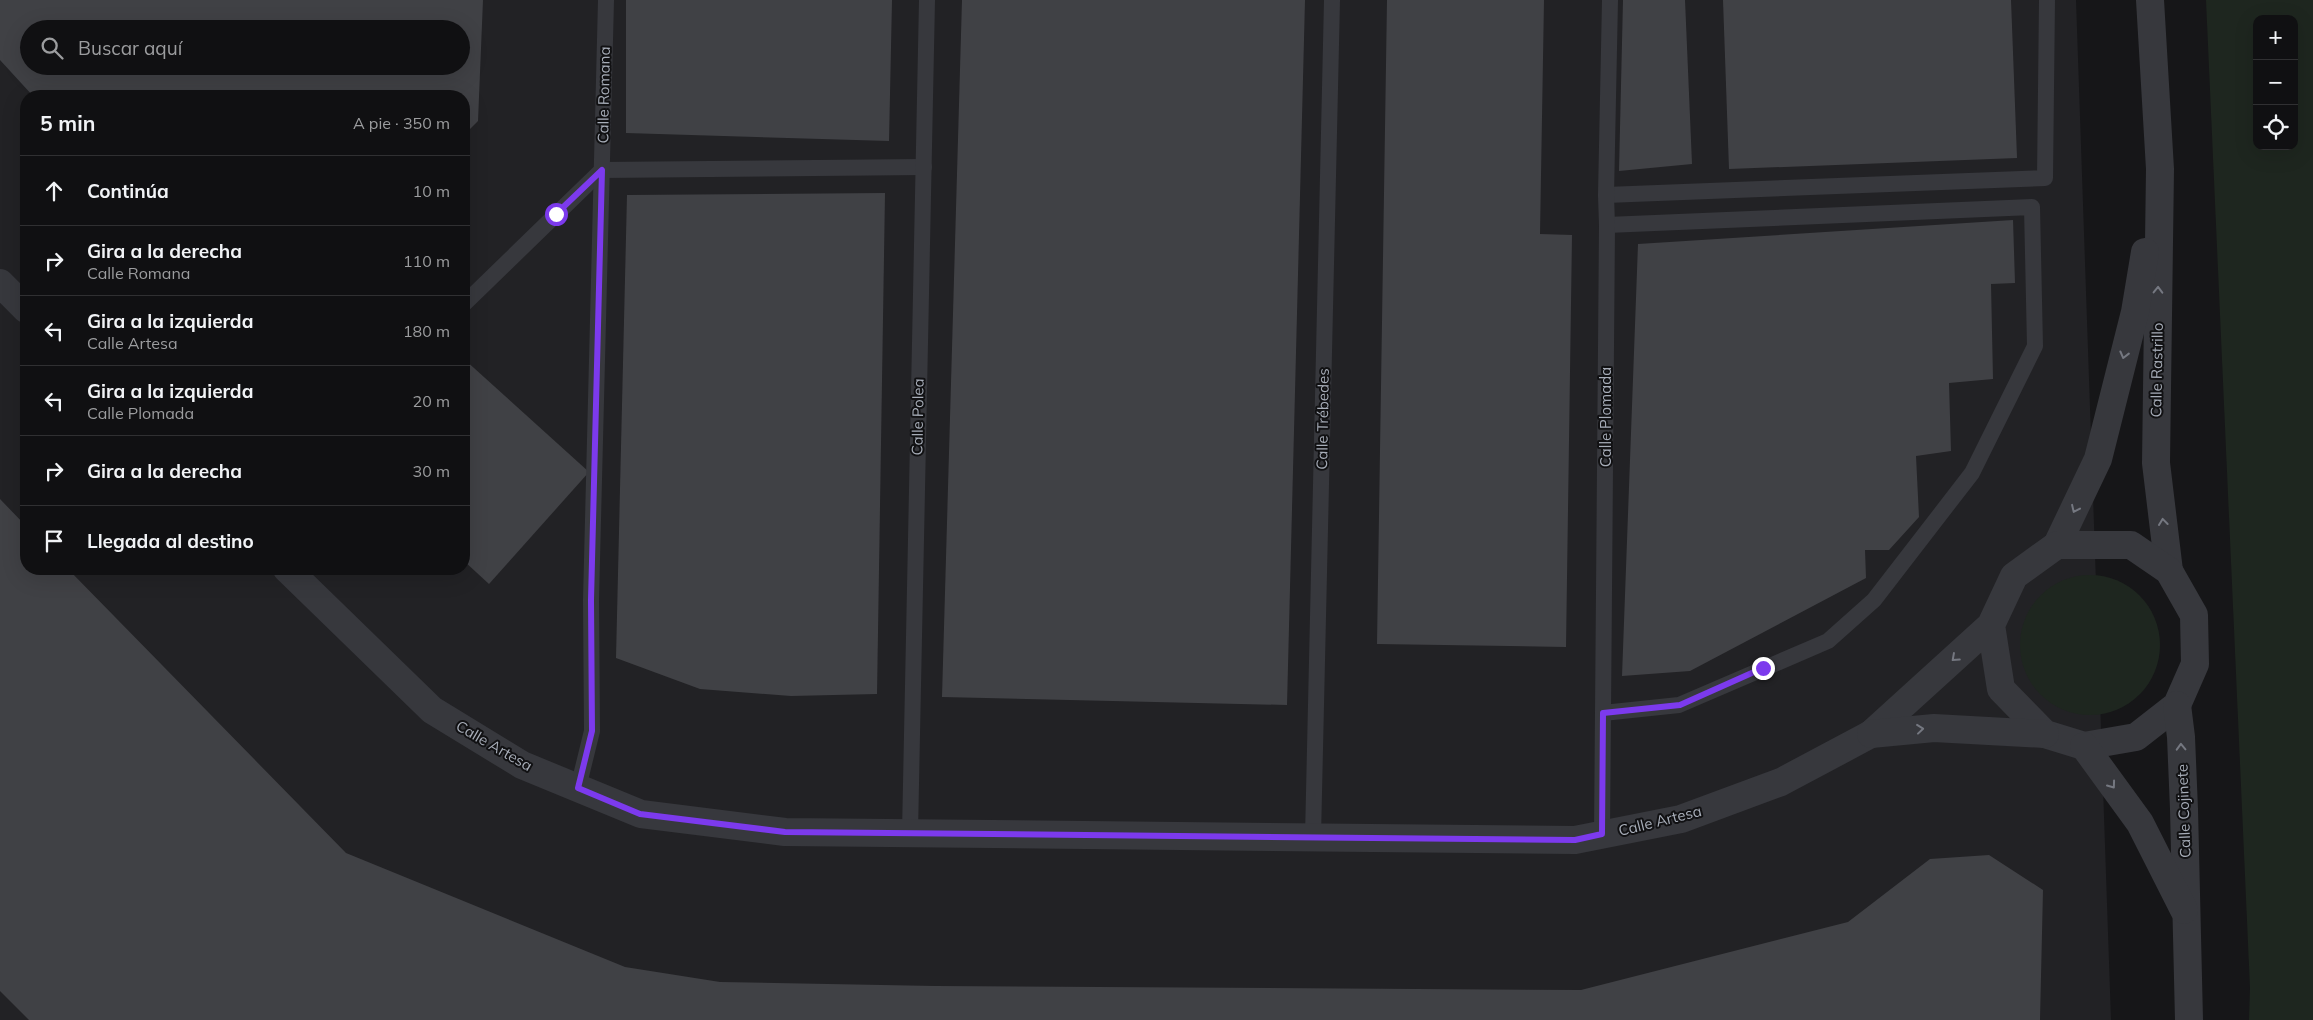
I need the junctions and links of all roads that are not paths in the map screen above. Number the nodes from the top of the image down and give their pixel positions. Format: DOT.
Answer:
graph roads {
  1 [pos="606,0"];
  2 [pos="927,0"];
  3 [pos="1332,0"];
  4 [pos="1610,0"];
  5 [pos="2047,0"];
  6 [pos="2150,0"];
  7 [pos="924,166"];
  8 [pos="2160,169"];
  9 [pos="602,170"];
  10 [pos="1606,195"];
  11 [pos="1607,225"];
  12 [pos="0,283"];
  13 [pos="470,298"];
  14 [pos="20,304"];
  15 [pos="2057,545"];
  16 [pos="2169,571"];
  17 [pos="292,575"];
  18 [pos="1991,625"];
  19 [pos="2177,705"];
  20 [pos="1603,713"];
  21 [pos="1871,734"];
  22 [pos="2045,734"];
  23 [pos="2084,746"];
  24 [pos="578,788"];
  25 [pos="910,833"];
  26 [pos="1602,834"];
  27 [pos="1313,838"];
  28 [pos="2188,918"];
  29 [pos="2190,1020"];
  1 -- 9 [label="lane, Calle Romana"];
  2 -- 7 [label="lane, Calle Polea"];
  3 -- 27 [label="lane, Calle Trébedes"];
  4 -- 10 [label="lane, Calle Plomada"];
  5 -- 10 [label="lane"];
  6 -- 8 [label="street, Calle Rastrillo"];
  7 -- 9 [label="lane"];
  7 -- 25 [label="lane, Calle Polea"];
  8 -- 15 [label="street, Calle Rastrillo, one-way"];
  16 -- 8 [label="street, Calle Rastrillo, one-way"];
  9 -- 13 [label="lane"];
  9 -- 24 [label="lane, Calle Romana"];
  10 -- 11 [label="lane, Calle Plomada"];
  11 -- 20 [label="lane, Calle Plomada"];
  11 -- 20 [label="lane"];
  12 -- 14 [label="street"];
  15 -- 16 [label="street"];
  15 -- 18 [label="street"];
  16 -- 19 [label="street"];
  17 -- 24 [label="street, Calle Artesa"];
  18 -- 21 [label="street, Calle Artesa, one-way"];
  18 -- 22 [label="street"];
  19 -- 23 [label="street"];
  28 -- 19 [label="street, Calle Cojinete, one-way"];
  20 -- 26 [label="lane, Calle Plomada"];
  21 -- 22 [label="street, Calle Artesa, one-way"];
  21 -- 26 [label="street, Calle Artesa"];
  22 -- 23 [label="street"];
  23 -- 28 [label="street, Calle Cojinete, one-way"];
  24 -- 25 [label="street, Calle Artesa"];
  25 -- 27 [label="street, Calle Artesa"];
  26 -- 27 [label="street, Calle Artesa"];
  28 -- 29 [label="street, Calle Cojinete"];
}
